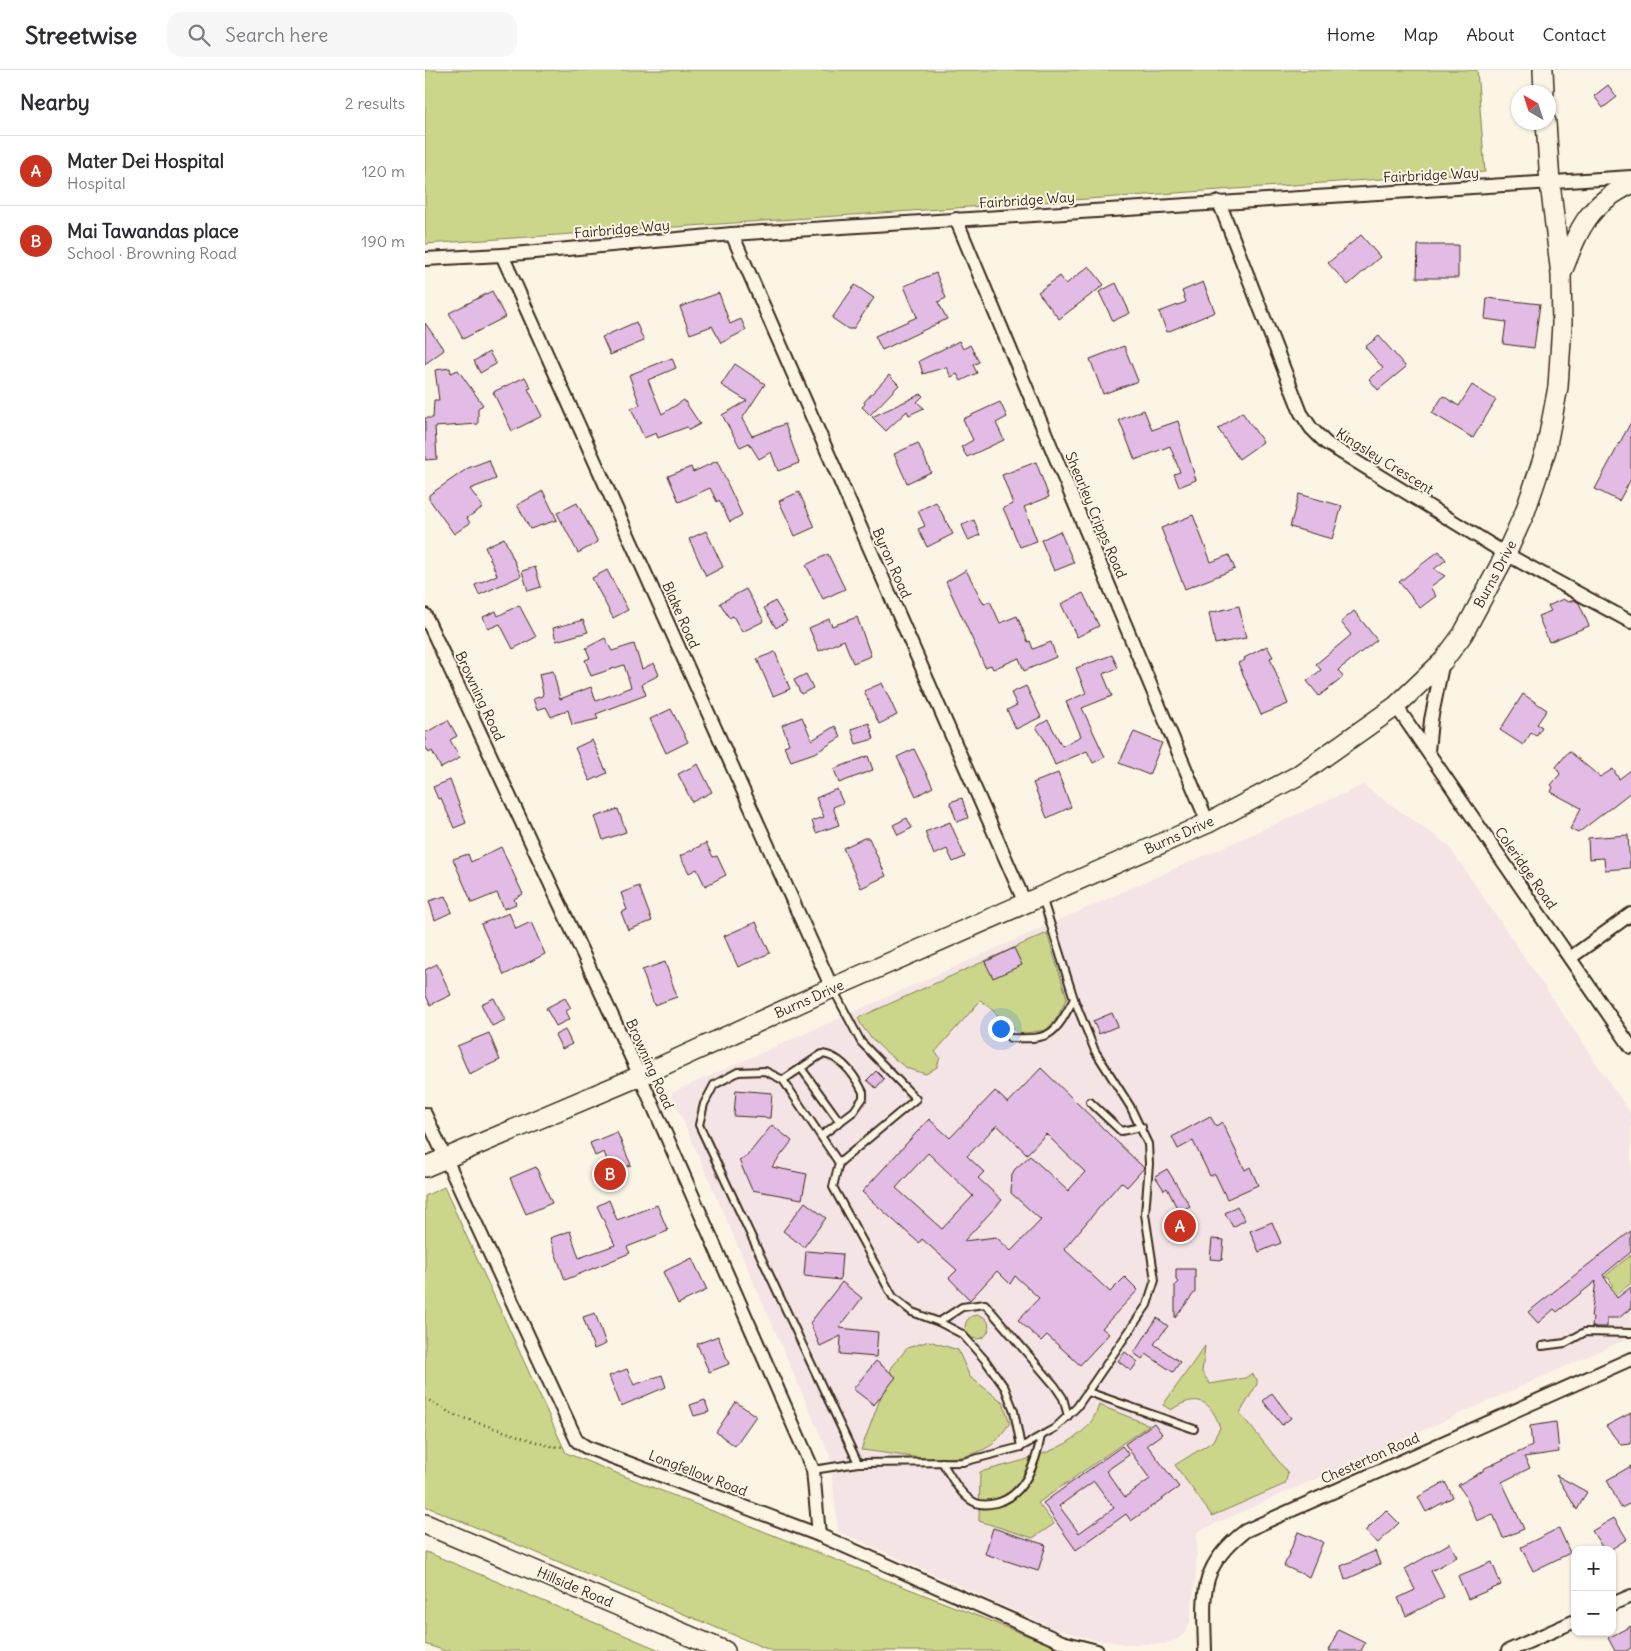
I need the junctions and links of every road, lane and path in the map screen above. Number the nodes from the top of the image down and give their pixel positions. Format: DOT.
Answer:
graph roads {
  1 [pos="1543,70"];
  2 [pos="1544,85"];
  3 [pos="1546,130"];
  4 [pos="1631,177"];
  5 [pos="1549,183"];
  6 [pos="1631,184"];
  7 [pos="1219,202"];
  8 [pos="956,219"];
  9 [pos="732,234"];
  10 [pos="502,255"];
  11 [pos="425,259"];
  12 [pos="1561,275"];
  13 [pos="1506,554"];
  14 [pos="425,615"];
  15 [pos="1631,622"];
  16 [pos="1443,661"];
  17 [pos="1396,706"];
  18 [pos="1428,751"];
  19 [pos="1208,823"];
  20 [pos="1034,900"];
  21 [pos="1631,914"];
  22 [pos="1570,958"];
  23 [pos="832,988"];
  24 [pos="1074,1000"];
  25 [pos="1010,1038"];
  26 [pos="1631,1047"];
  27 [pos="801,1068"];
  28 [pos="640,1076"];
  29 [pos="783,1080"];
  30 [pos="1090,1102"];
  31 [pos="425,1114"];
  32 [pos="840,1122"];
  33 [pos="1142,1127"];
  34 [pos="821,1136"];
  35 [pos="445,1159"];
  36 [pos="839,1163"];
  37 [pos="425,1167"];
  38 [pos="939,1322"];
  39 [pos="1631,1334"];
  40 [pos="1542,1346"];
  41 [pos="1631,1359"];
  42 [pos="1088,1392"];
  43 [pos="425,1398"];
  44 [pos="1068,1416"];
  45 [pos="1194,1429"];
  46 [pos="1041,1436"];
  47 [pos="586,1447"];
  48 [pos="1021,1447"];
  49 [pos="942,1462"];
  50 [pos="858,1463"];
  51 [pos="813,1470"];
  52 [pos="425,1524"];
  53 [pos="819,1535"];
  54 [pos="1631,1596"];
  55 [pos="1616,1602"];
  56 [pos="1571,1623"];
  57 [pos="725,1651"];
  58 [pos="1097,1651"];
  59 [pos="1205,1651"];
  60 [pos="1508,1651"];
  1 -- 2 [label="main road"];
  3 -- 5 [label="main road, Burns Drive"];
  4 -- 5 [label="street, Fairbridge Way"];
  5 -- 7 [label="street, Fairbridge Way"];
  5 -- 12 [label="main road, Burns Drive"];
  6 -- 12 [label="main road"];
  7 -- 8 [label="street, Fairbridge Way"];
  7 -- 13 [label="street, Kingsley Crescent"];
  8 -- 9 [label="street, Fairbridge Way"];
  8 -- 19 [label="street, Shearley Cripps Road"];
  9 -- 10 [label="street, Fairbridge Way"];
  9 -- 20 [label="street, Byron Road"];
  10 -- 11 [label="street, Fairbridge Way"];
  10 -- 23 [label="street, Blake Road"];
  12 -- 13 [label="main road, Burns Drive"];
  13 -- 15 [label="street, Kingsley Crescent"];
  13 -- 16 [label="main road, Burns Drive"];
  14 -- 28 [label="street, Browning Road"];
  16 -- 17 [label="main road, Burns Drive"];
  16 -- 18 [label="street"];
  17 -- 18 [label="street, Coleridge Road"];
  17 -- 19 [label="main road, Burns Drive"];
  18 -- 22 [label="street, Coleridge Road"];
  19 -- 20 [label="main road, Burns Drive"];
  20 -- 23 [label="main road, Burns Drive"];
  20 -- 24 [label="lane"];
  21 -- 22 [label="street"];
  22 -- 26 [label="street, Coleridge Road"];
  23 -- 28 [label="main road, Burns Drive"];
  23 -- 36 [label="lane"];
  24 -- 25 [label="lane"];
  24 -- 33 [label="lane"];
  27 -- 29 [label="lane"];
  27 -- 32 [label="lane"];
  27 -- 32 [label="lane"];
  28 -- 35 [label="main road, Burns Drive"];
  28 -- 51 [label="street, Browning Road"];
  29 -- 34 [label="lane"];
  29 -- 50 [label="lane"];
  30 -- 33 [label="lane"];
  31 -- 35 [label="street, Longfellow Road"];
  32 -- 34 [label="lane"];
  33 -- 42 [label="lane"];
  34 -- 36 [label="lane"];
  35 -- 37 [label="main road, Burns Drive"];
  35 -- 47 [label="street, Longfellow Road"];
  36 -- 38 [label="lane"];
  38 -- 44 [label="lane"];
  38 -- 48 [label="lane"];
  39 -- 40 [label="lane"];
  41 -- 59 [label="street, Chesterton Road"];
  42 -- 44 [label="lane"];
  42 -- 45 [label="lane"];
  43 -- 47 [label="path"];
  44 -- 46 [label="lane"];
  46 -- 48 [label="lane"];
  46 -- 49 [label="lane"];
  47 -- 53 [label="street, Longfellow Road"];
  48 -- 49 [label="lane"];
  49 -- 50 [label="lane"];
  50 -- 51 [label="lane"];
  51 -- 53 [label="street, Browning Road"];
  52 -- 57 [label="main road, Hillside Road"];
  53 -- 58 [label="street, Longfellow Road"];
  54 -- 55 [label="street"];
  56 -- 60 [label="street"];
}
